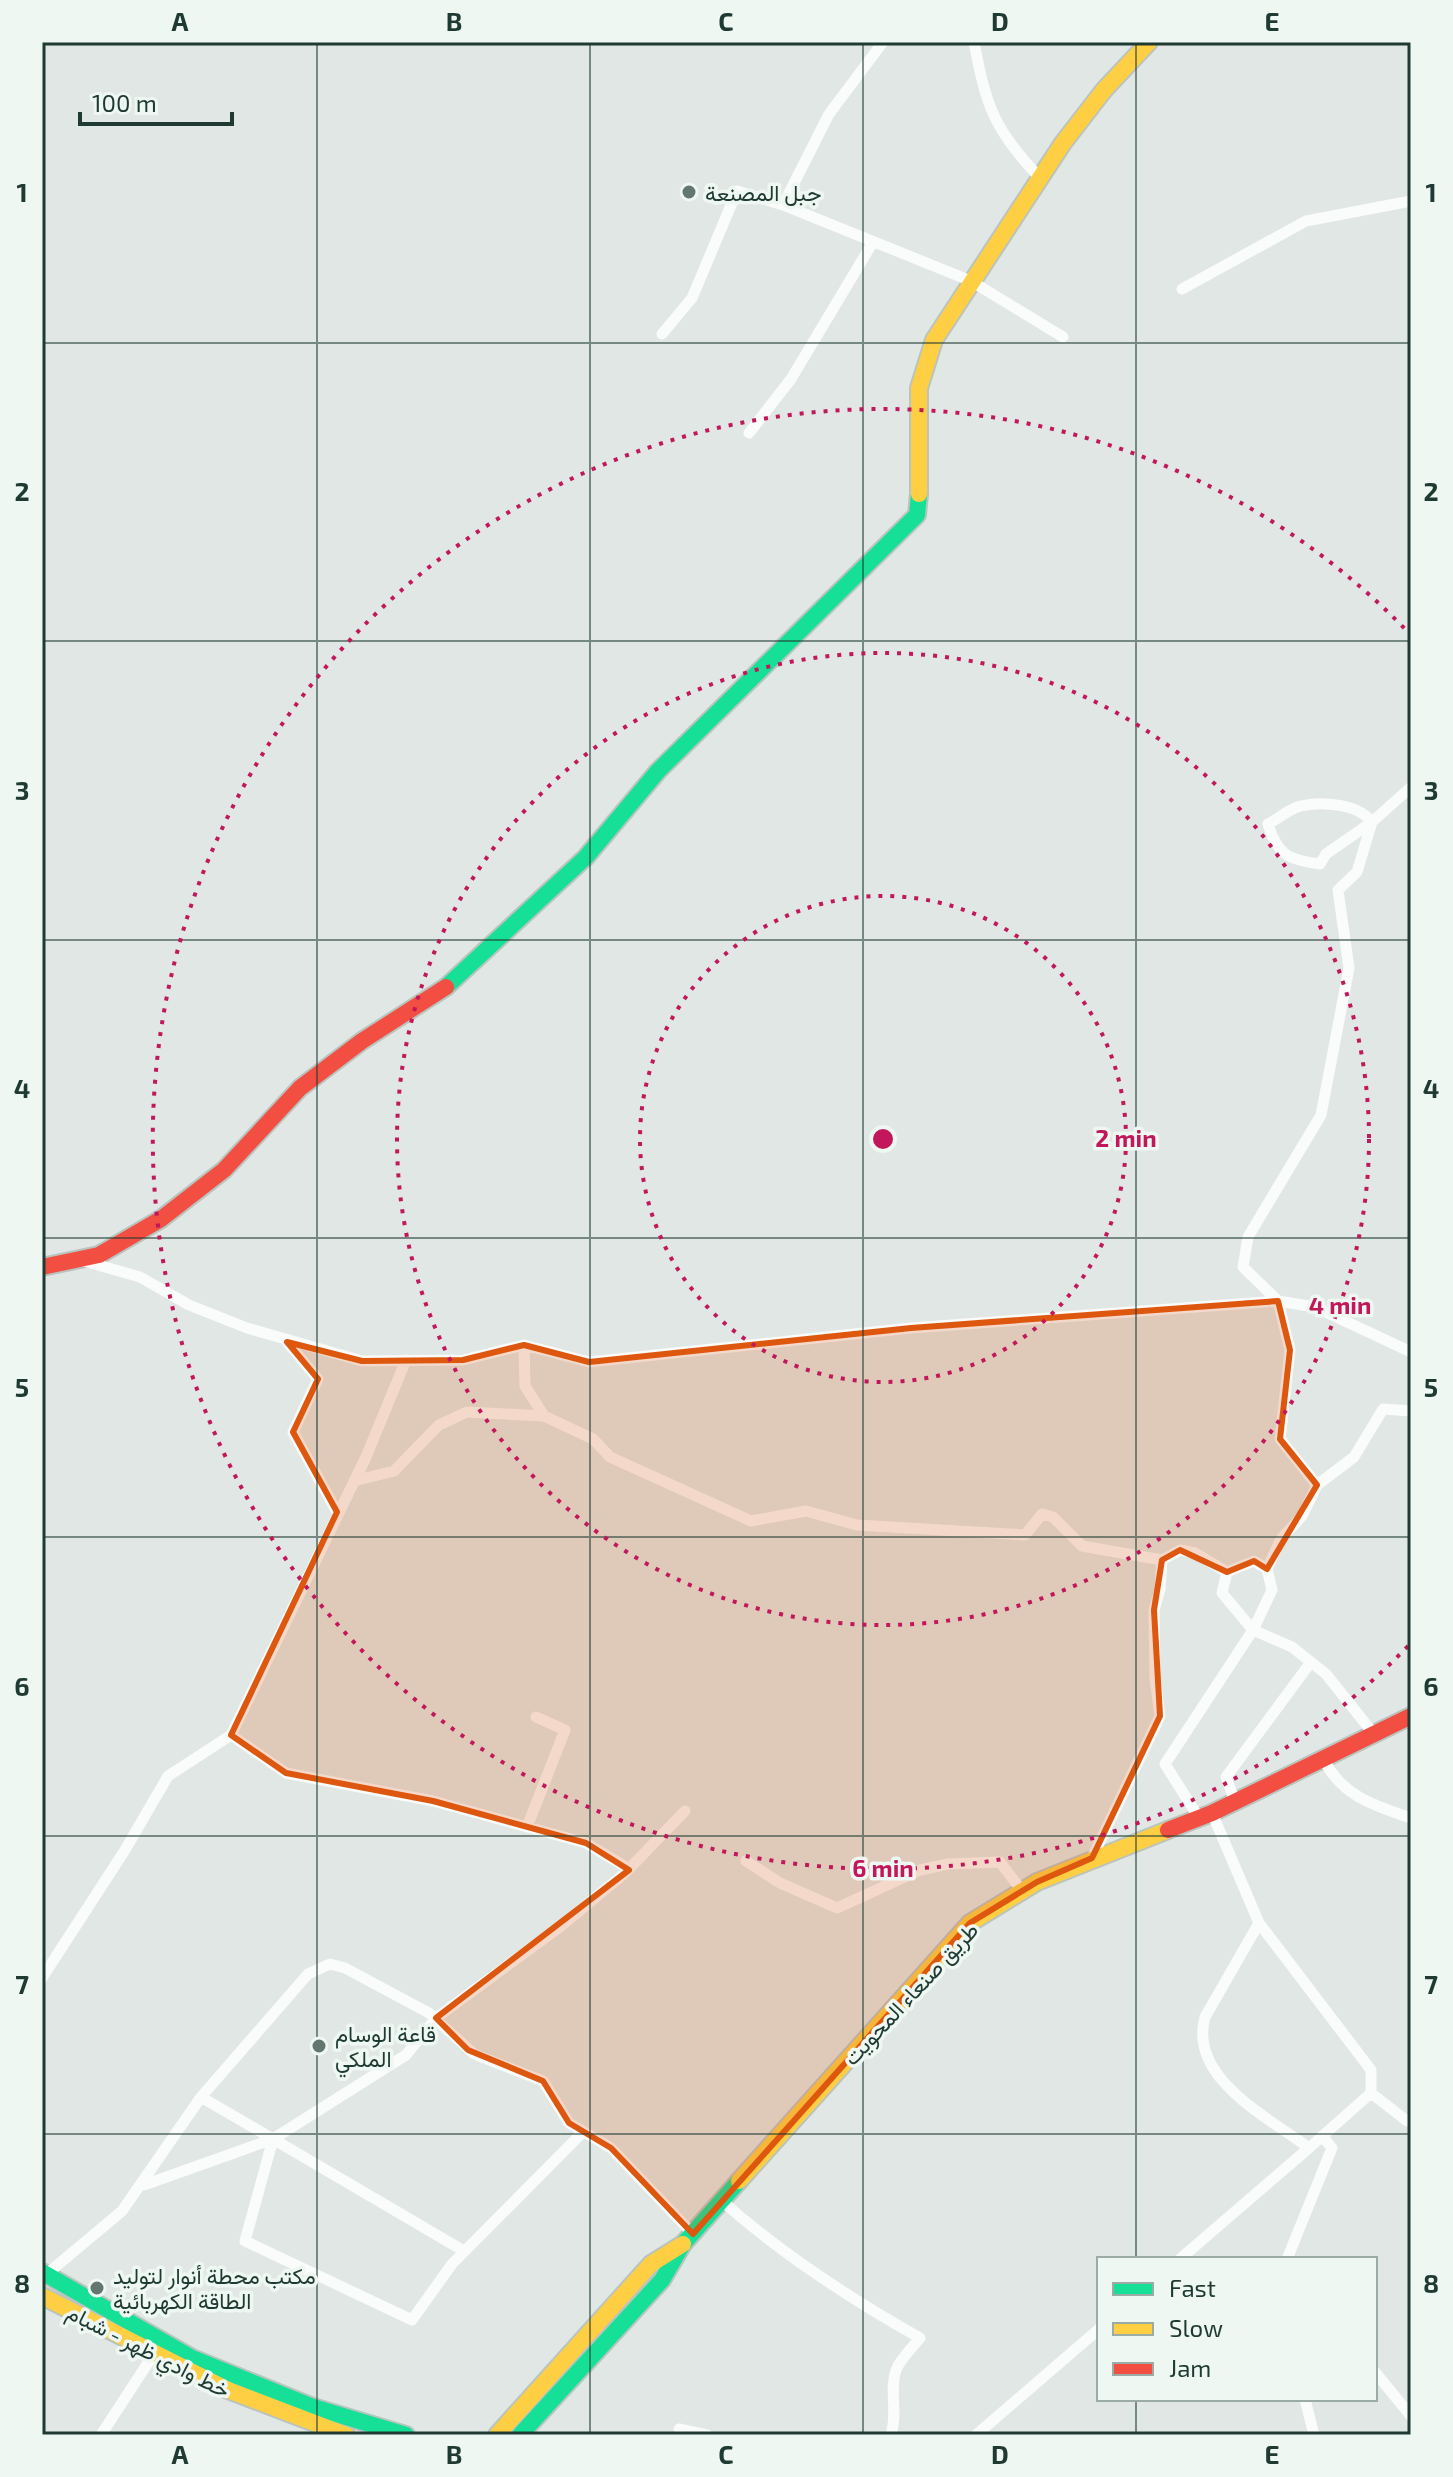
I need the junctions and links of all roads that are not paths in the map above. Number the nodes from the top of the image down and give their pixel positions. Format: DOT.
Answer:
graph roads {
  1 [pos="883,42"];
  2 [pos="974,42"];
  3 [pos="1149,42"];
  4 [pos="1040,178"];
  5 [pos="1411,201"];
  6 [pos="783,205"];
  7 [pos="873,242"];
  8 [pos="971,281"];
  9 [pos="1182,289"];
  10 [pos="662,334"];
  11 [pos="1063,337"];
  12 [pos="749,433"];
  13 [pos="1411,787"];
  14 [pos="1372,822"];
  15 [pos="76,1260"];
  16 [pos="42,1267"];
  17 [pos="1278,1301"];
  18 [pos="287,1342"];
  19 [pos="524,1345"];
  20 [pos="1411,1352"];
  21 [pos="406,1360"];
  22 [pos="1411,1411"];
  23 [pos="544,1416"];
  24 [pos="354,1481"];
  25 [pos="1317,1485"];
  26 [pos="337,1512"];
  27 [pos="1162,1560"];
  28 [pos="1267,1569"];
  29 [pos="1227,1572"];
  30 [pos="1253,1630"];
  31 [pos="1311,1662"];
  32 [pos="1411,1716"];
  33 [pos="536,1717"];
  34 [pos="1373,1733"];
  35 [pos="231,1735"];
  36 [pos="1323,1757"];
  37 [pos="1235,1802"];
  38 [pos="685,1811"];
  39 [pos="1205,1816"];
  40 [pos="1411,1818"];
  41 [pos="527,1827"];
  42 [pos="1092,1858"];
  43 [pos="746,1861"];
  44 [pos="629,1869"];
  45 [pos="1022,1891"];
  46 [pos="1259,1923"];
  47 [pos="42,1978"];
  48 [pos="436,2018"];
  49 [pos="1371,2093"];
  50 [pos="201,2097"];
  51 [pos="1411,2120"];
  52 [pos="582,2133"];
  53 [pos="1322,2136"];
  54 [pos="273,2139"];
  55 [pos="1309,2148"];
  56 [pos="144,2185"];
  57 [pos="722,2201"];
  58 [pos="688,2239"];
  59 [pos="464,2251"];
  60 [pos="1182,2257"];
  61 [pos="1289,2257"];
  62 [pos="43,2275"];
  63 [pos="42,2296"];
  64 [pos="1097,2331"];
  65 [pos="153,2355"];
  66 [pos="1377,2374"];
  67 [pos="1306,2401"];
  68 [pos="1411,2416"];
  69 [pos="679,2429"];
  70 [pos="101,2435"];
  71 [pos="346,2435"];
  72 [pos="406,2435"];
  73 [pos="497,2435"];
  74 [pos="520,2435"];
  75 [pos="707,2435"];
  76 [pos="891,2435"];
  77 [pos="976,2435"];
  78 [pos="1314,2435"];
  1 -- 6 [label="street"];
  2 -- 4 [label="street"];
  3 -- 4 [label="main road"];
  4 -- 8 [label="main road"];
  5 -- 9 [label="street"];
  6 -- 7 [label="street"];
  6 -- 10 [label="street"];
  7 -- 8 [label="street"];
  7 -- 12 [label="street"];
  8 -- 11 [label="street"];
  8 -- 15 [label="main road"];
  13 -- 14 [label="street"];
  14 -- 14 [label="street"];
  14 -- 17 [label="street"];
  15 -- 16 [label="main road"];
  15 -- 18 [label="street"];
  17 -- 19 [label="street"];
  17 -- 20 [label="street"];
  17 -- 25 [label="street"];
  18 -- 21 [label="street"];
  18 -- 26 [label="street"];
  19 -- 21 [label="street"];
  19 -- 23 [label="street"];
  21 -- 24 [label="street"];
  22 -- 25 [label="street"];
  23 -- 24 [label="street"];
  23 -- 27 [label="street"];
  24 -- 26 [label="street"];
  25 -- 28 [label="street"];
  26 -- 35 [label="street"];
  27 -- 29 [label="street"];
  27 -- 42 [label="street"];
  28 -- 29 [label="street"];
  28 -- 30 [label="street"];
  29 -- 30 [label="street"];
  30 -- 31 [label="street"];
  30 -- 39 [label="street"];
  31 -- 34 [label="street"];
  31 -- 37 [label="street"];
  32 -- 34 [label="main road, طريق صنعاء المحويت"];
  33 -- 41 [label="street"];
  34 -- 36 [label="main road, طريق صنعاء المحويت"];
  35 -- 41 [label="street"];
  35 -- 47 [label="street"];
  36 -- 37 [label="main road, طريق صنعاء المحويت"];
  36 -- 40 [label="street"];
  37 -- 39 [label="main road, طريق صنعاء المحويت"];
  38 -- 44 [label="street"];
  39 -- 42 [label="main road, طريق صنعاء المحويت"];
  39 -- 46 [label="street"];
  41 -- 44 [label="street"];
  42 -- 45 [label="main road, طريق صنعاء المحويت"];
  43 -- 45 [label="street"];
  44 -- 48 [label="street"];
  45 -- 57 [label="main road, طريق صنعاء المحويت"];
  46 -- 49 [label="street"];
  46 -- 55 [label="street"];
  48 -- 50 [label="street"];
  48 -- 52 [label="street"];
  48 -- 54 [label="street"];
  49 -- 51 [label="street"];
  49 -- 53 [label="street"];
  50 -- 54 [label="street"];
  50 -- 56 [label="street"];
  52 -- 58 [label="street"];
  52 -- 59 [label="street"];
  53 -- 55 [label="street"];
  53 -- 61 [label="street"];
  54 -- 56 [label="street"];
  54 -- 59 [label="street"];
  54 -- 59 [label="street"];
  55 -- 60 [label="street"];
  56 -- 62 [label="street"];
  57 -- 58 [label="main road, طريق صنعاء المحويت"];
  57 -- 76 [label="street"];
  58 -- 73 [label="main road, طريق صنعاء المحويت"];
  58 -- 74 [label="main road, طريق صنعاء المحويت"];
  62 -- 72 [label="main road, خط وادي ظهر - شبام"];
  63 -- 65 [label="main road, خط وادي ظهر - شبام"];
  64 -- 77 [label="street"];
  65 -- 70 [label="street"];
  65 -- 71 [label="main road, خط وادي ظهر - شبام"];
  66 -- 68 [label="street"];
  67 -- 78 [label="street"];
  69 -- 75 [label="street"];
}
